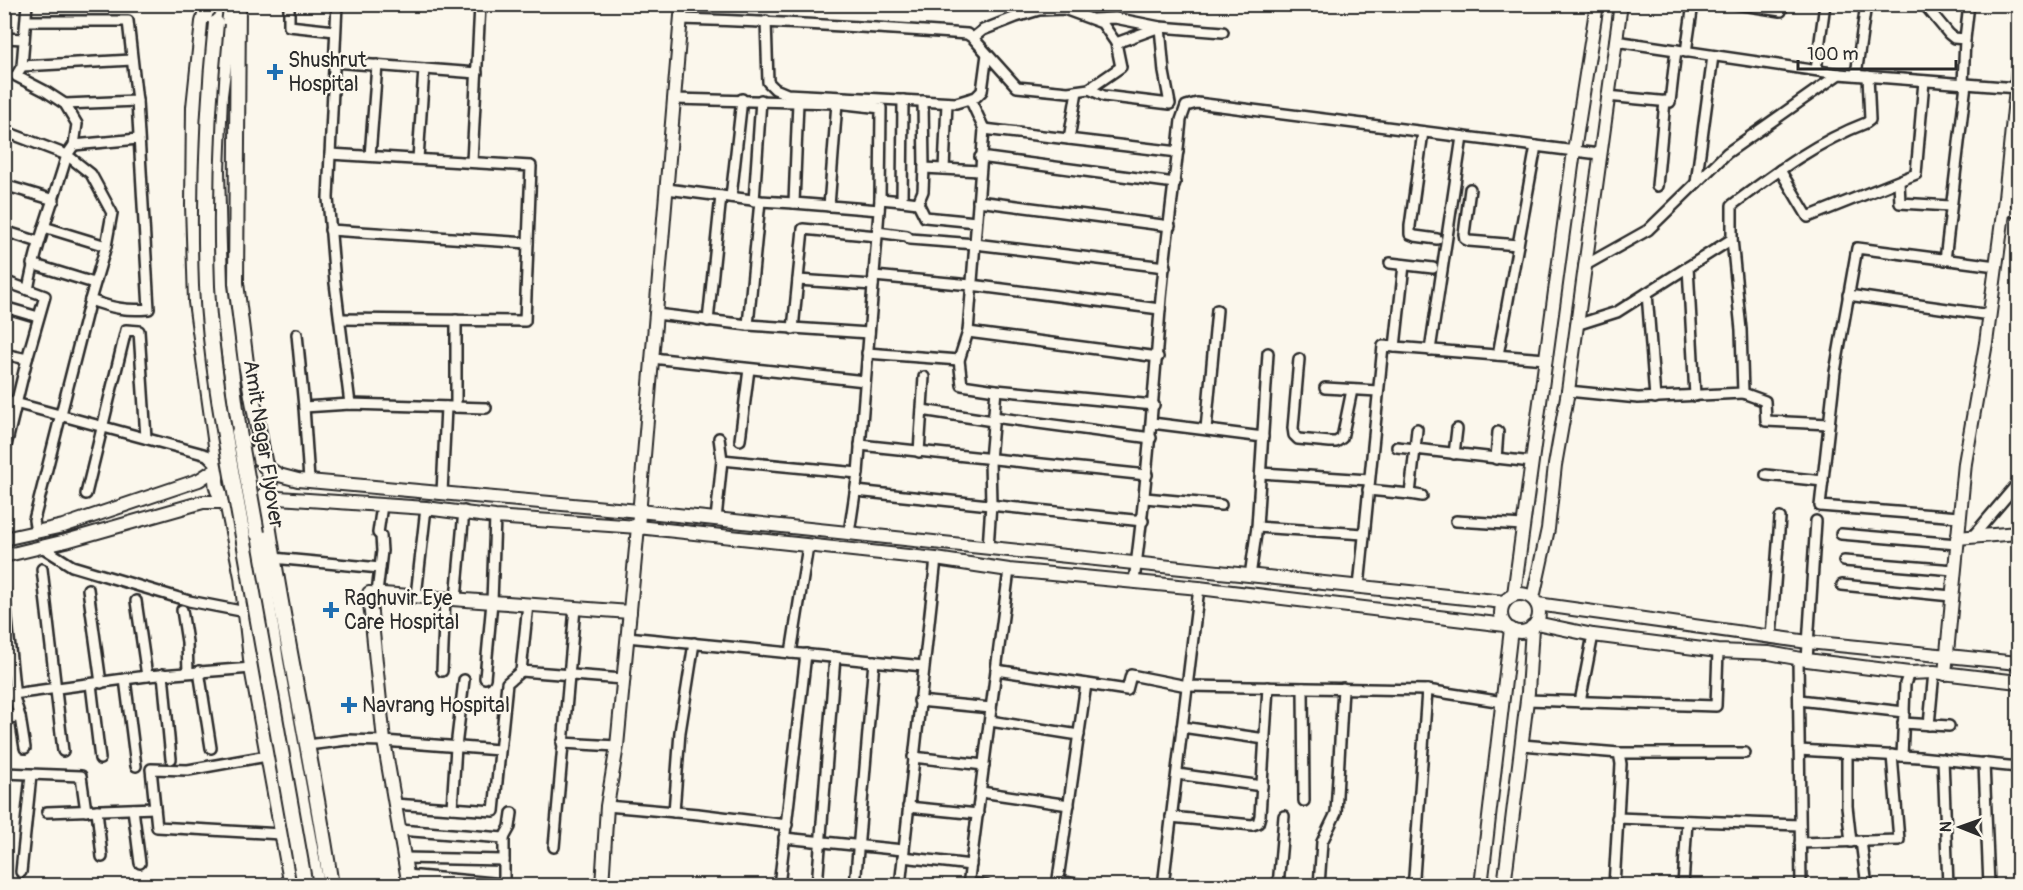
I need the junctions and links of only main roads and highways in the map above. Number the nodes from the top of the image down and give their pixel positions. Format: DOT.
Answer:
graph roads {
  1 [pos="215,4"];
  2 [pos="231,4"];
  3 [pos="238,4"];
  4 [pos="223,25"];
  5 [pos="265,466"];
  6 [pos="219,467"];
  7 [pos="264,497"];
  8 [pos="227,502"];
  9 [pos="292,885"];
  10 [pos="305,885"];
  11 [pos="317,885"];
  12 [pos="331,885"];
  1 -- 4 [label="main road, Amit Nagar Flyover"];
  1 -- 6 [label="main road"];
  2 -- 4 [label="main road, Amit Nagar Flyover"];
  3 -- 5 [label="main road"];
  4 -- 10 [label="main road, Amit Nagar Flyover, bridge"];
  4 -- 11 [label="main road, Amit Nagar Flyover, bridge"];
  5 -- 6 [label="main road"];
  5 -- 7 [label="main road"];
  6 -- 8 [label="main road"];
  7 -- 8 [label="main road"];
  7 -- 12 [label="main road"];
  8 -- 9 [label="main road"];
}
